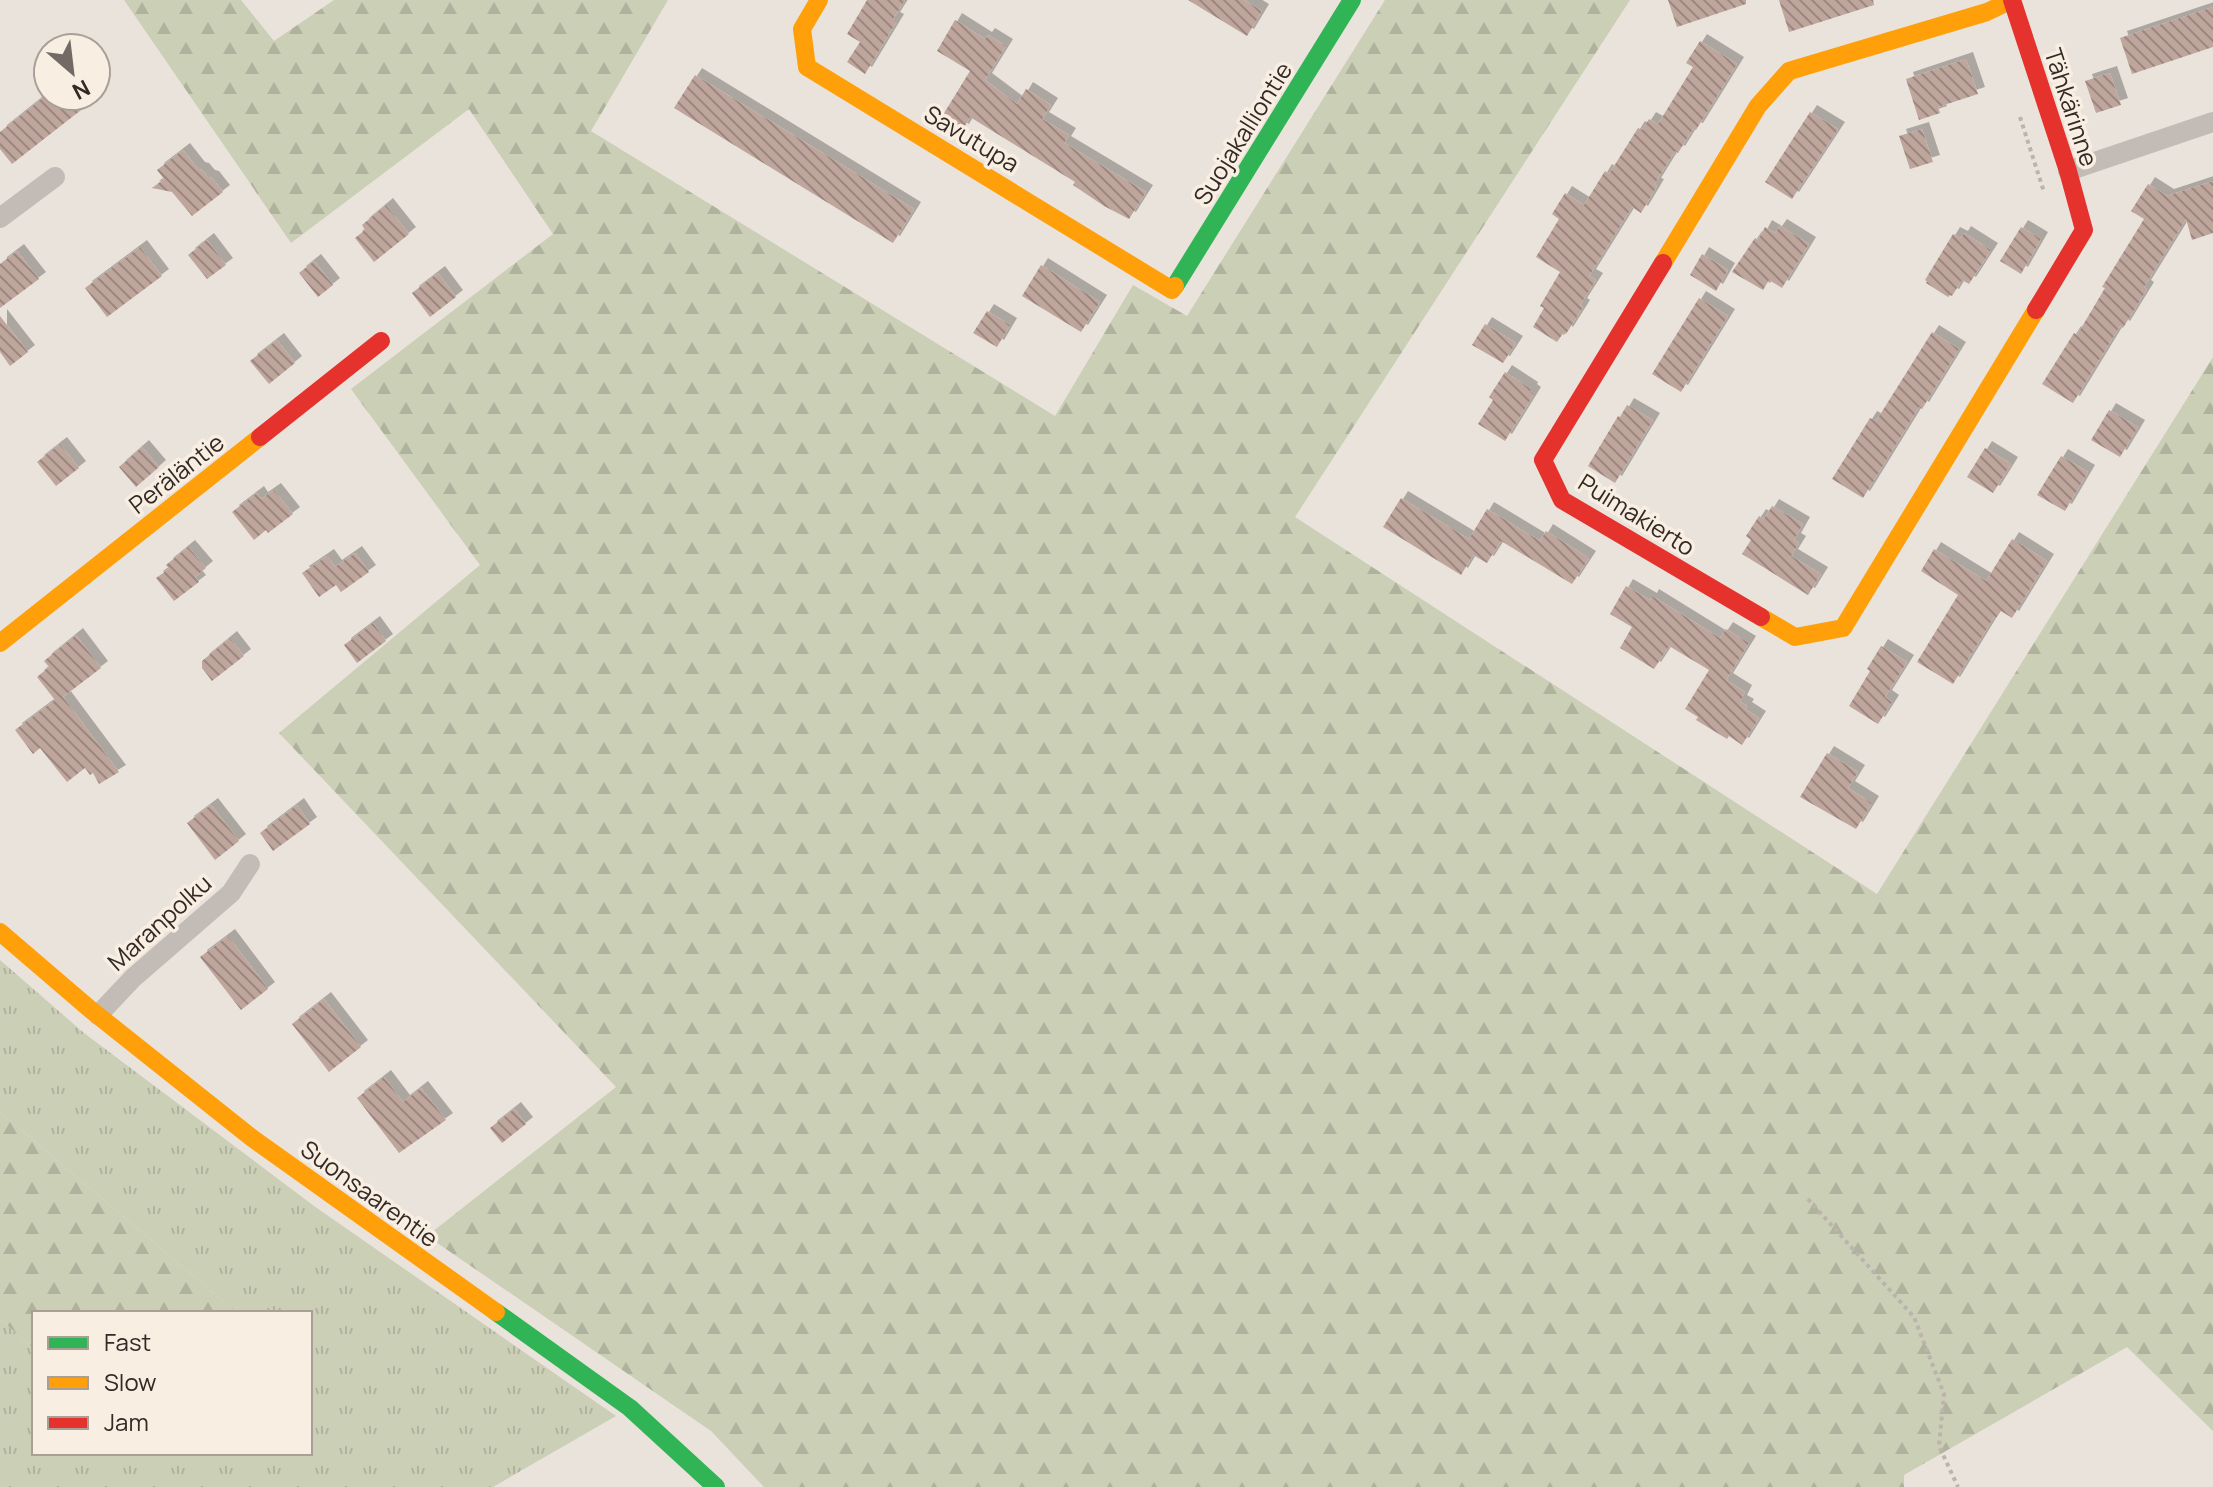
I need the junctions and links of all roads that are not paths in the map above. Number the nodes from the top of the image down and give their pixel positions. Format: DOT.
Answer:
graph roads {
  1 [pos="819,0"];
  2 [pos="2012,0"];
  3 [pos="1345,2"];
  4 [pos="2213,122"];
  5 [pos="2068,171"];
  6 [pos="55,177"];
  7 [pos="0,218"];
  8 [pos="2084,230"];
  9 [pos="1172,290"];
  10 [pos="381,341"];
  11 [pos="0,643"];
  12 [pos="250,864"];
  13 [pos="0,932"];
  14 [pos="98,1015"];
  15 [pos="716,1487"];
  1 -- 9 [label="street, Savutupa"];
  2 -- 5 [label="street, Tähkärinne"];
  2 -- 8 [label="street, Puimakierto"];
  3 -- 9 [label="street, Suojakalliontie"];
  4 -- 5 [label="street"];
  5 -- 8 [label="street, Tähkärinne"];
  6 -- 7 [label="street"];
  10 -- 11 [label="street, Peräläntie"];
  12 -- 14 [label="street, Maranpolku"];
  13 -- 14 [label="street, Suonsaarentie"];
  14 -- 15 [label="street, Suonsaarentie"];
}
